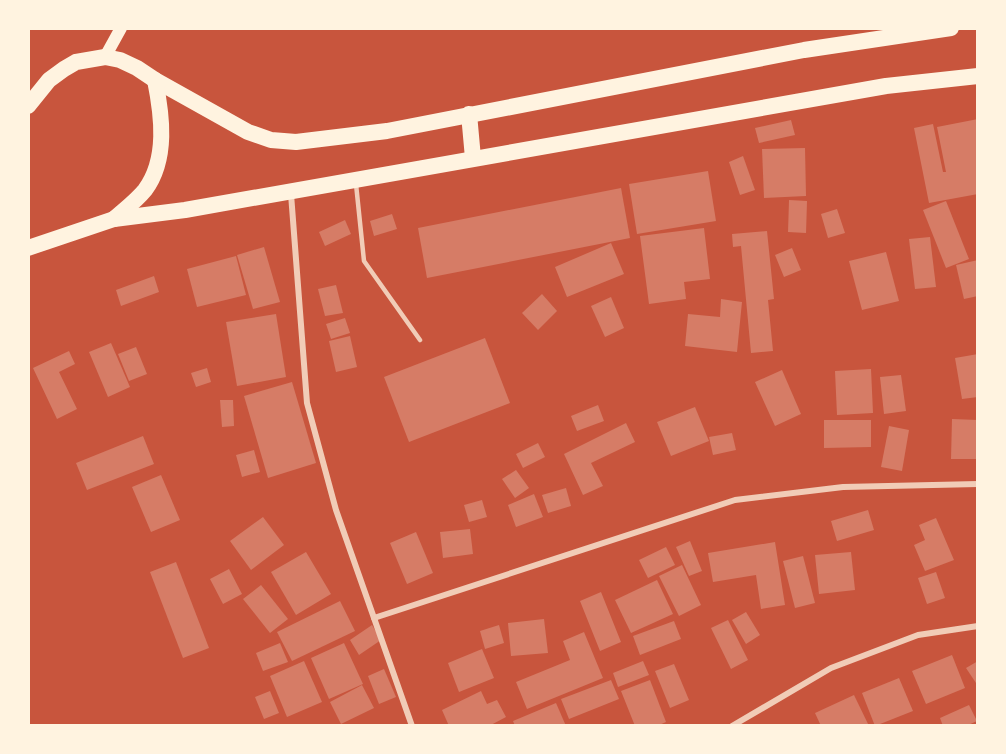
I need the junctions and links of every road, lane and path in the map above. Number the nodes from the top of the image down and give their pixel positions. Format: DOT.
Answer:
graph roads {
  1 [pos="121,28"];
  2 [pos="951,28"];
  3 [pos="105,57"];
  4 [pos="978,76"];
  5 [pos="154,80"];
  6 [pos="28,106"];
  7 [pos="469,114"];
  8 [pos="473,158"];
  9 [pos="355,179"];
  10 [pos="291,190"];
  11 [pos="114,219"];
  12 [pos="28,248"];
  13 [pos="420,340"];
  14 [pos="978,484"];
  15 [pos="374,618"];
  16 [pos="978,626"];
  17 [pos="412,726"];
  18 [pos="732,726"];
  1 -- 3 [label="main road"];
  2 -- 7 [label="highway"];
  3 -- 5 [label="highway"];
  3 -- 6 [label="highway"];
  4 -- 8 [label="highway"];
  5 -- 7 [label="highway"];
  5 -- 11 [label="highway"];
  7 -- 8 [label="highway"];
  8 -- 9 [label="highway"];
  9 -- 10 [label="highway"];
  9 -- 13 [label="lane"];
  10 -- 11 [label="highway"];
  10 -- 15 [label="street"];
  11 -- 12 [label="highway"];
  14 -- 15 [label="street"];
  15 -- 17 [label="street"];
  16 -- 18 [label="street"];
}
